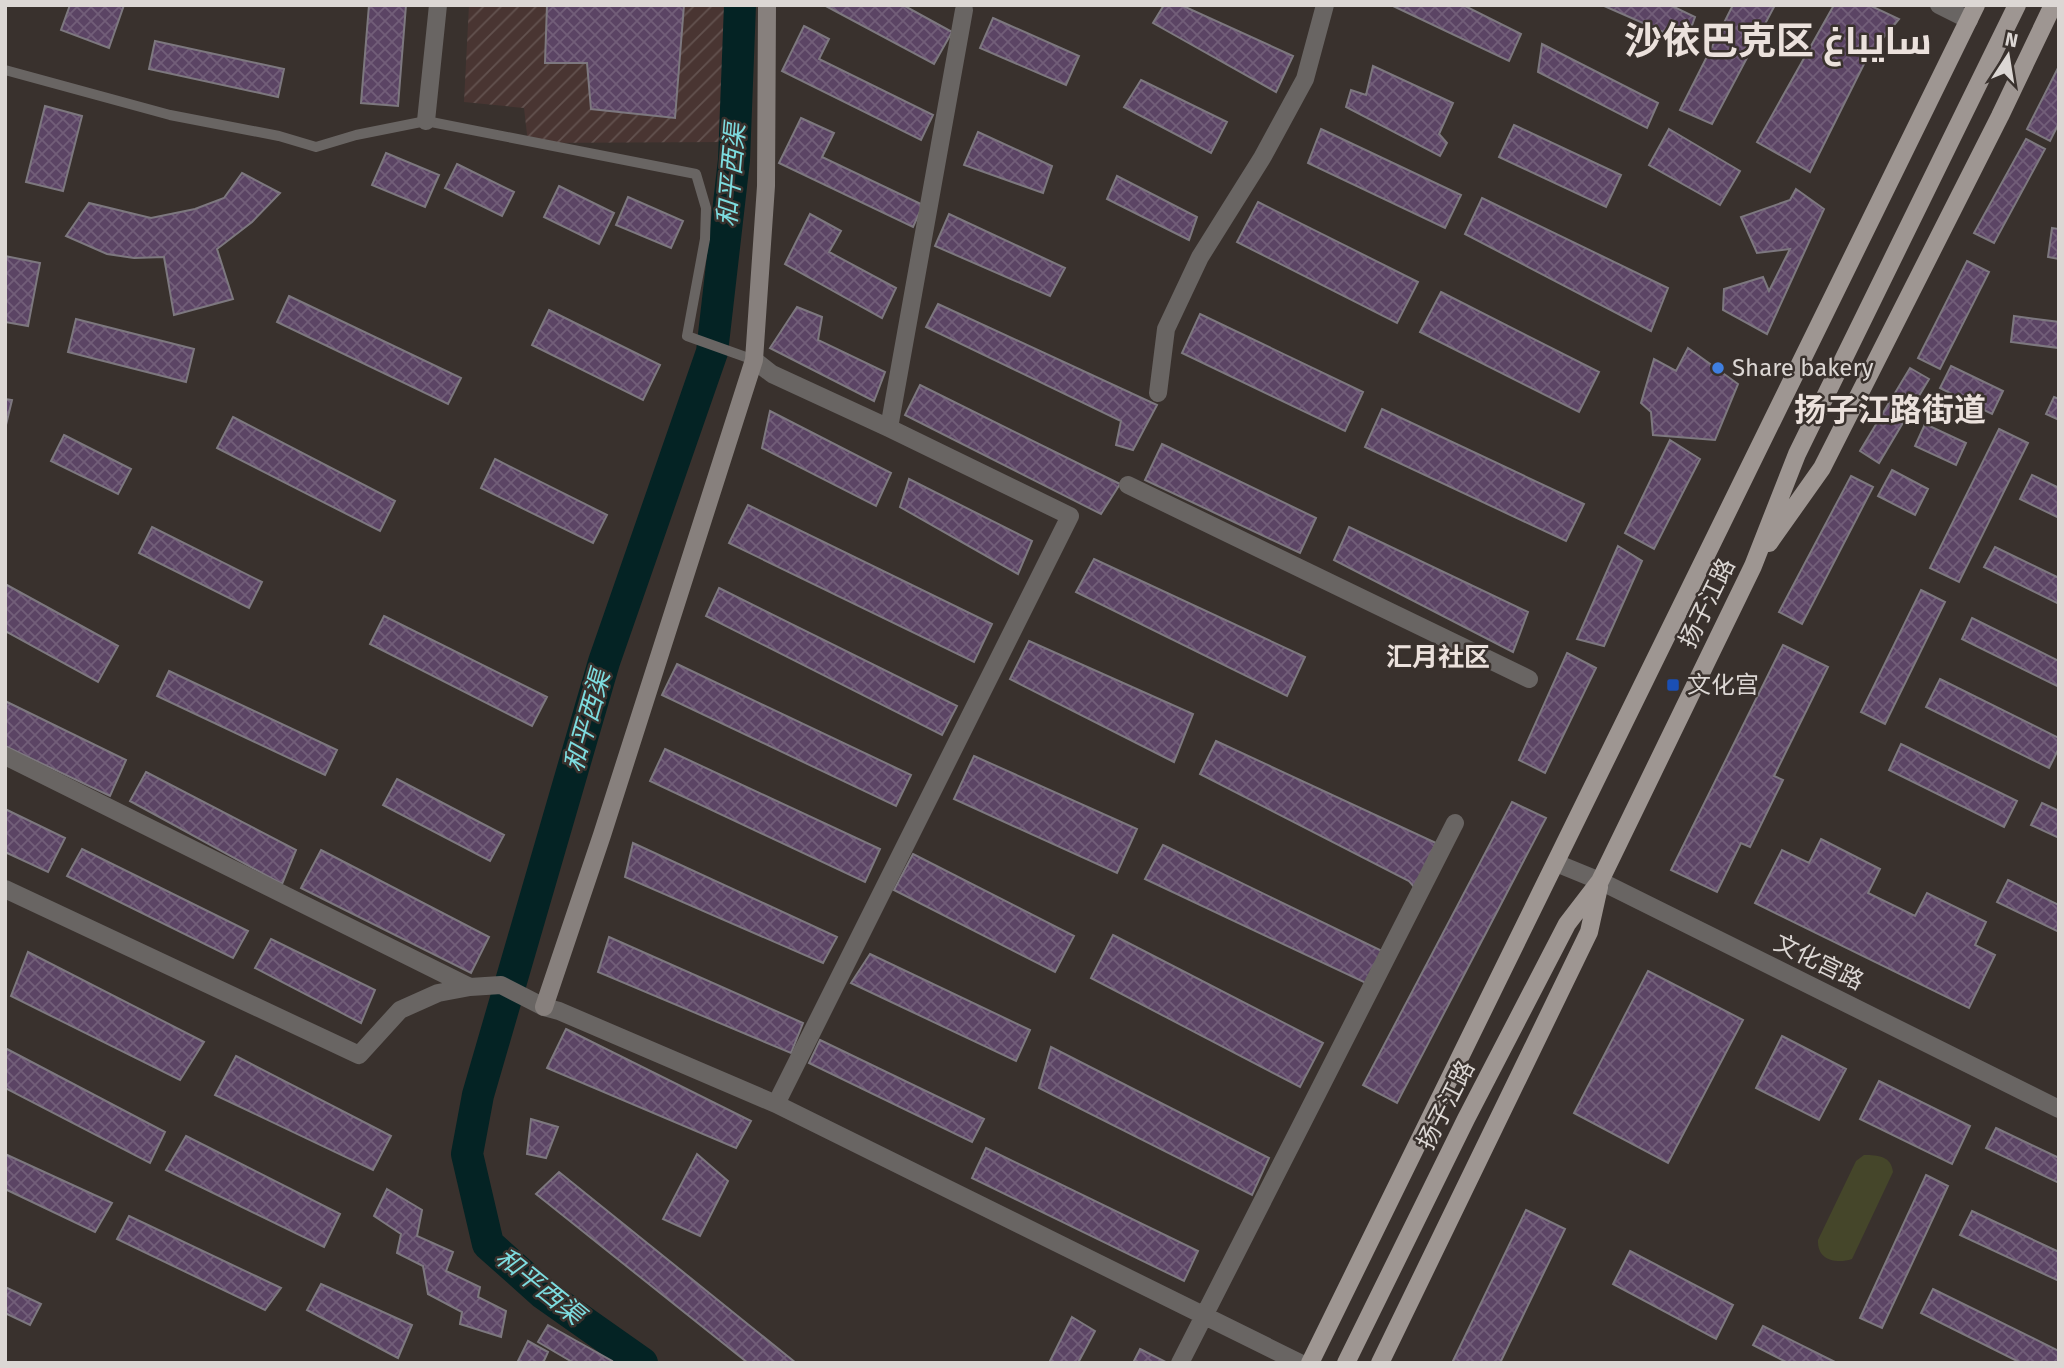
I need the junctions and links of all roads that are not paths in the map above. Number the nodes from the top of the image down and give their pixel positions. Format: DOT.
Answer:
graph roads {
  1 [pos="438,5"];
  2 [pos="768,5"];
  3 [pos="1325,5"];
  4 [pos="1938,5"];
  5 [pos="2017,5"];
  6 [pos="2053,5"];
  7 [pos="964,10"];
  8 [pos="1973,13"];
  9 [pos="5,70"];
  10 [pos="426,121"];
  11 [pos="753,359"];
  12 [pos="1158,393"];
  13 [pos="889,428"];
  14 [pos="1128,485"];
  15 [pos="1753,566"];
  16 [pos="1530,679"];
  17 [pos="5,756"];
  18 [pos="1455,823"];
  19 [pos="1556,863"];
  20 [pos="1600,881"];
  21 [pos="5,890"];
  22 [pos="470,987"];
  23 [pos="543,1007"];
  24 [pos="776,1104"];
  25 [pos="2059,1109"];
  26 [pos="1202,1316"];
  27 [pos="1180,1363"];
  28 [pos="1300,1363"];
  29 [pos="1310,1363"];
  30 [pos="1346,1363"];
  31 [pos="1380,1363"];
  1 -- 10 [label="street"];
  2 -- 11 [label="street"];
  3 -- 12 [label="street"];
  4 -- 8 [label="street"];
  5 -- 15 [label="main road, 扬子江路"];
  6 -- 15 [label="main road"];
  7 -- 13 [label="street"];
  8 -- 19 [label="main road, 扬子江路"];
  9 -- 10 [label="lane"];
  10 -- 11 [label="lane"];
  11 -- 13 [label="street"];
  11 -- 23 [label="street"];
  13 -- 24 [label="street"];
  14 -- 16 [label="street"];
  15 -- 20 [label="main road, 扬子江路"];
  17 -- 22 [label="street"];
  18 -- 26 [label="street"];
  19 -- 20 [label="street, 文化宫路"];
  19 -- 29 [label="main road, 扬子江路"];
  20 -- 25 [label="street, 文化宫路"];
  20 -- 30 [label="main road, 扬子江路"];
  20 -- 31 [label="main road"];
  21 -- 22 [label="street"];
  22 -- 23 [label="street"];
  23 -- 24 [label="street"];
  24 -- 26 [label="street"];
  26 -- 27 [label="street"];
  26 -- 28 [label="street"];
}
